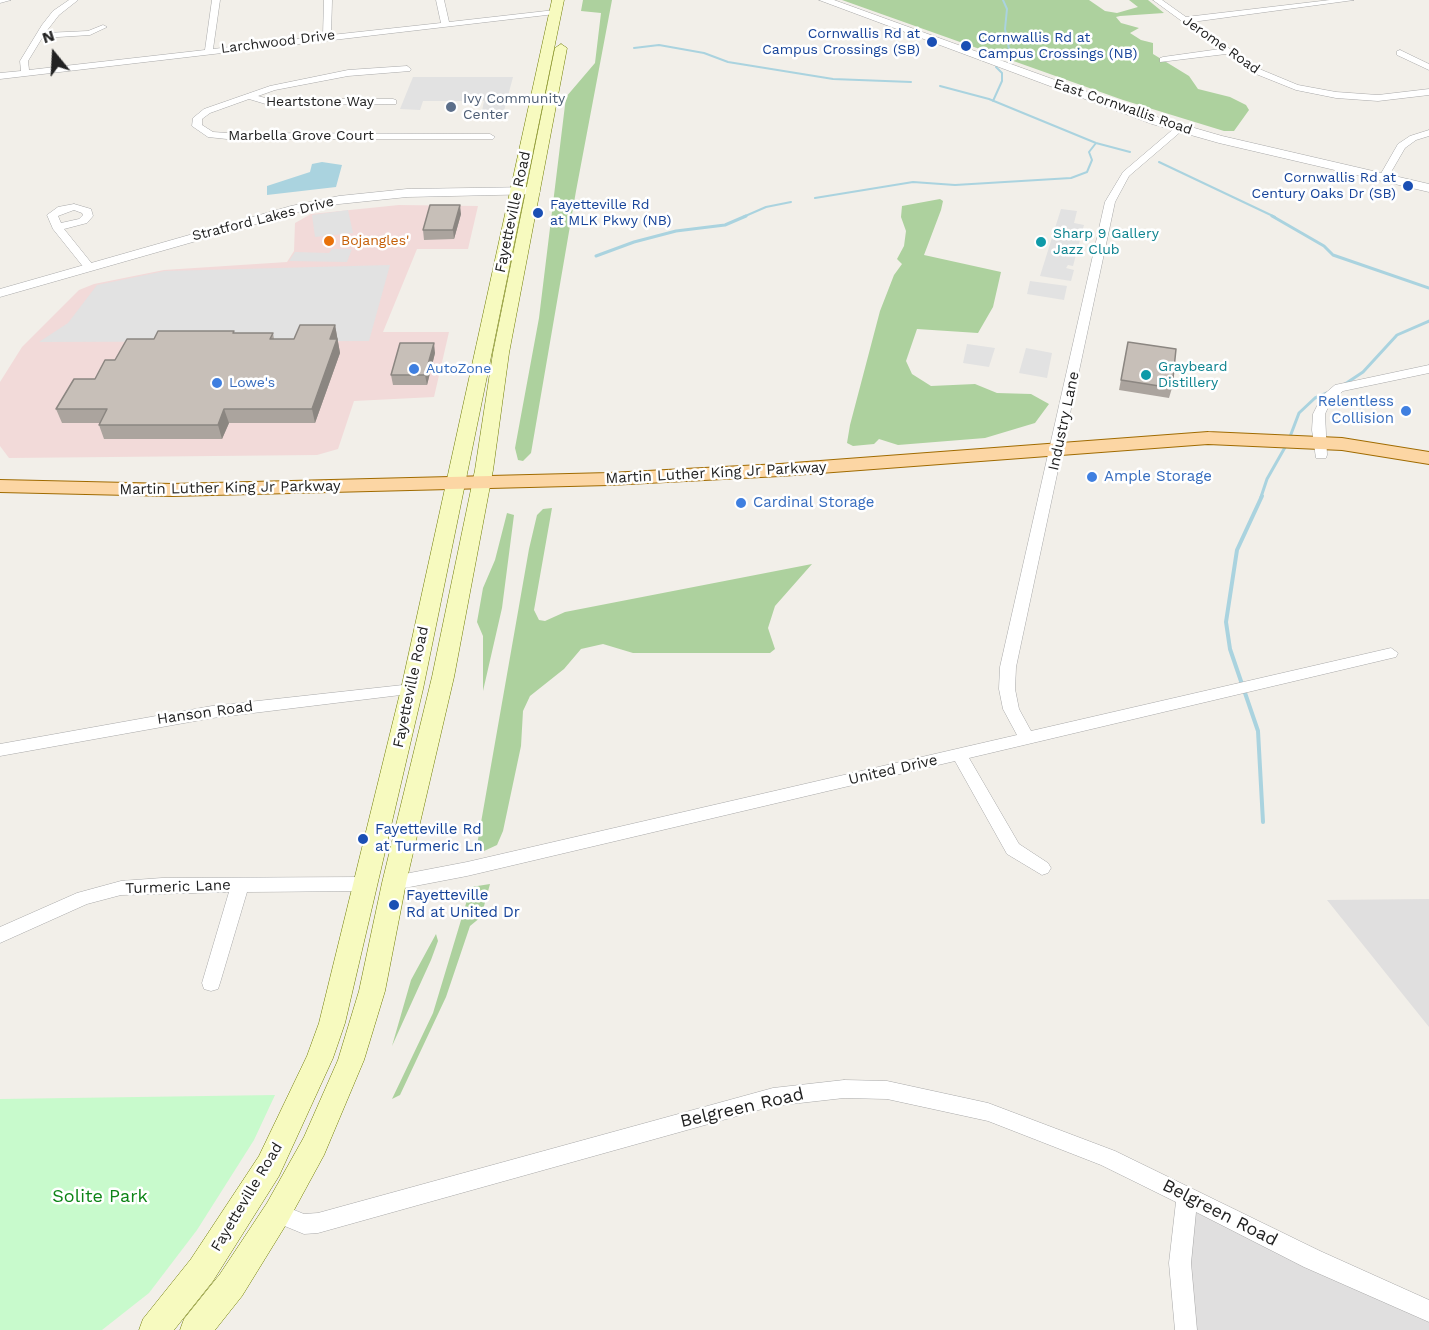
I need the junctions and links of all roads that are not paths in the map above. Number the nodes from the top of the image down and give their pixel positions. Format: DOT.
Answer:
graph roads {
  1 [pos="7,0"];
  2 [pos="74,0"];
  3 [pos="216,0"];
  4 [pos="328,0"];
  5 [pos="440,0"];
  6 [pos="570,0"];
  7 [pos="824,0"];
  8 [pos="1157,0"];
  9 [pos="1350,0"];
  10 [pos="0,1"];
  11 [pos="1308,2"];
  12 [pos="557,6"];
  13 [pos="1185,20"];
  14 [pos="445,23"];
  15 [pos="103,27"];
  16 [pos="39,36"];
  17 [pos="327,36"];
  18 [pos="209,50"];
  19 [pos="1227,51"];
  20 [pos="1400,53"];
  21 [pos="1163,60"];
  22 [pos="1429,67"];
  23 [pos="407,69"];
  24 [pos="25,73"];
  25 [pos="0,76"];
  26 [pos="1429,92"];
  27 [pos="247,96"];
  28 [pos="393,102"];
  29 [pos="1180,128"];
  30 [pos="1429,133"];
  31 [pos="490,137"];
  32 [pos="1384,177"];
  33 [pos="1429,188"];
  34 [pos="525,191"];
  35 [pos="57,227"];
  36 [pos="90,267"];
  37 [pos="0,293"];
  38 [pos="1429,369"];
  39 [pos="1320,448"];
  40 [pos="1056,455"];
  41 [pos="1429,458"];
  42 [pos="1429,470"];
  43 [pos="0,486"];
  44 [pos="455,489"];
  45 [pos="480,489"];
  46 [pos="0,501"];
  47 [pos="1391,653"];
  48 [pos="412,689"];
  49 [pos="1026,737"];
  50 [pos="0,750"];
  51 [pos="959,754"];
  52 [pos="1042,868"];
  53 [pos="394,883"];
  54 [pos="366,884"];
  55 [pos="240,885"];
  56 [pos="0,935"];
  57 [pos="211,983"];
  58 [pos="1187,1196"];
  59 [pos="277,1214"];
  60 [pos="1429,1311"];
  61 [pos="201,1328"];
  62 [pos="154,1330"];
  63 [pos="1186,1330"];
  1 -- 10 [label="street"];
  2 -- 16 [label="street"];
  3 -- 18 [label="street"];
  4 -- 17 [label="street"];
  5 -- 14 [label="street"];
  6 -- 34 [label="main road, Fayetteville Road"];
  7 -- 29 [label="street, East Cornwallis Road"];
  8 -- 13 [label="street, Jerome Road"];
  9 -- 11 [label="street"];
  11 -- 13 [label="street"];
  12 -- 14 [label="street, Larchwood Drive"];
  12 -- 34 [label="main road, Fayetteville Road"];
  13 -- 19 [label="street, Jerome Road"];
  14 -- 17 [label="street, Larchwood Drive"];
  15 -- 16 [label="street"];
  16 -- 24 [label="street"];
  17 -- 18 [label="street, Larchwood Drive"];
  18 -- 24 [label="street, Larchwood Drive"];
  19 -- 21 [label="street"];
  19 -- 26 [label="street, Jerome Road"];
  20 -- 22 [label="street"];
  23 -- 27 [label="street, Marbella Grove Court"];
  24 -- 25 [label="street, Larchwood Drive"];
  27 -- 28 [label="street, Heartstone Way"];
  27 -- 31 [label="street, Marbella Grove Court"];
  29 -- 32 [label="street, East Cornwallis Road"];
  29 -- 40 [label="street, Industry Lane"];
  30 -- 32 [label="street"];
  32 -- 33 [label="street, East Cornwallis Road"];
  34 -- 36 [label="street, Stratford Lakes Drive"];
  34 -- 44 [label="main road, Fayetteville Road"];
  34 -- 45 [label="main road, Fayetteville Road"];
  35 -- 36 [label="street"];
  36 -- 37 [label="street, Stratford Lakes Drive"];
  38 -- 39 [label="street"];
  39 -- 40 [label="main road, Martin Luther King Jr Parkway"];
  39 -- 41 [label="main road, Martin Luther King Jr Parkway"];
  39 -- 42 [label="main road, Martin Luther King Jr Parkway"];
  40 -- 45 [label="main road, Martin Luther King Jr Parkway"];
  40 -- 49 [label="street, Industry Lane"];
  43 -- 44 [label="main road, Martin Luther King Jr Parkway"];
  44 -- 45 [label="main road, Martin Luther King Jr Parkway"];
  44 -- 46 [label="main road, Martin Luther King Jr Parkway"];
  44 -- 48 [label="main road, Fayetteville Road"];
  45 -- 53 [label="main road, Fayetteville Road"];
  47 -- 49 [label="street, United Drive"];
  48 -- 50 [label="street, Hanson Road"];
  48 -- 54 [label="main road, Fayetteville Road"];
  49 -- 51 [label="street, United Drive"];
  51 -- 52 [label="street"];
  51 -- 53 [label="street, United Drive"];
  53 -- 59 [label="main road, Fayetteville Road"];
  54 -- 55 [label="street, Turmeric Lane"];
  54 -- 62 [label="main road, Fayetteville Road"];
  55 -- 56 [label="street, Turmeric Lane"];
  55 -- 57 [label="street"];
  58 -- 59 [label="street, Belgreen Road"];
  58 -- 60 [label="street, Belgreen Road"];
  58 -- 63 [label="street"];
  59 -- 61 [label="main road, Fayetteville Road"];
}
